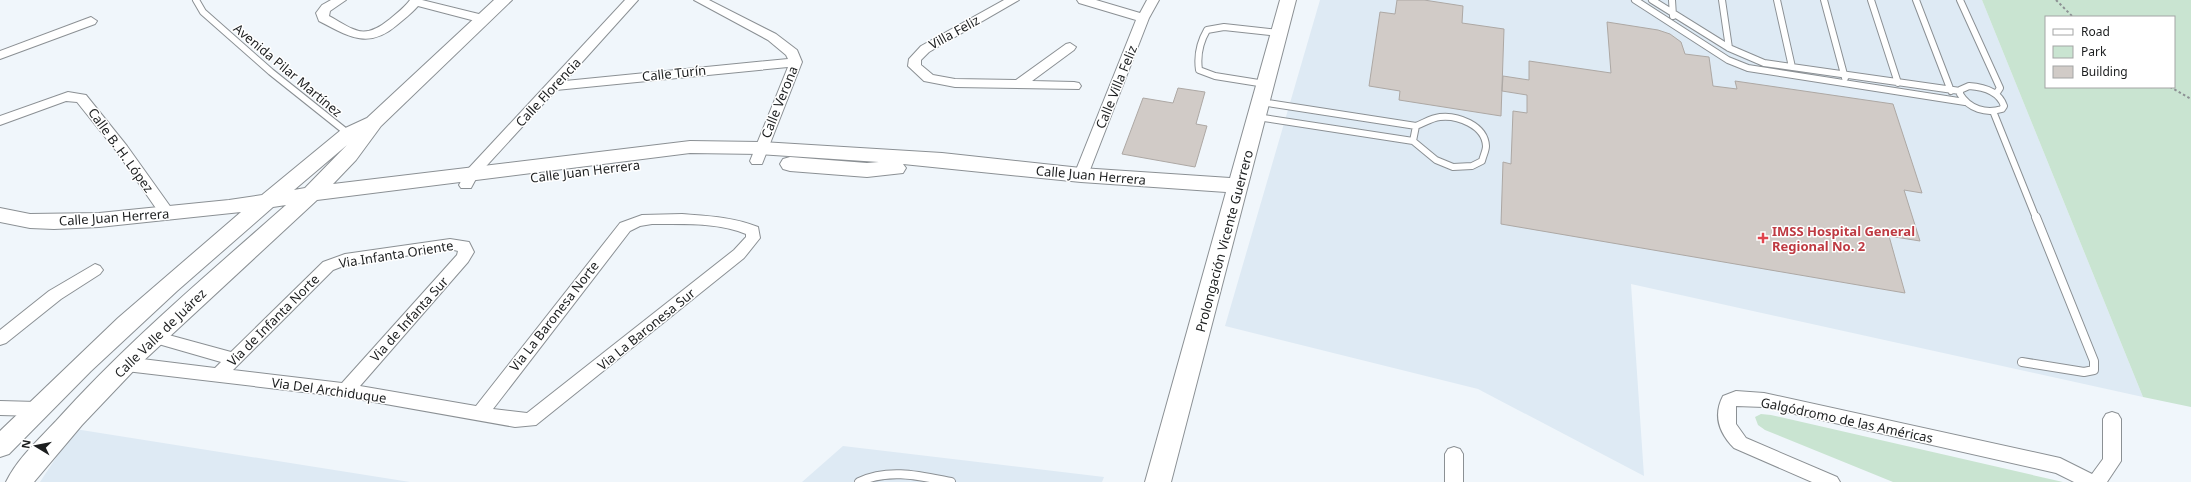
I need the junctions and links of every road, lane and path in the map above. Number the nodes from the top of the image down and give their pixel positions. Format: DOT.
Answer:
graph roads {
  1 [pos="196,0"];
  2 [pos="340,0"];
  3 [pos="504,0"];
  4 [pos="632,0"];
  5 [pos="700,0"];
  6 [pos="1013,0"];
  7 [pos="1083,0"];
  8 [pos="1153,0"];
  9 [pos="1288,0"];
  10 [pos="1635,0"];
  11 [pos="1652,0"];
  12 [pos="1672,0"];
  13 [pos="1722,0"];
  14 [pos="1777,0"];
  15 [pos="1824,0"];
  16 [pos="1870,0"];
  17 [pos="1916,0"];
  18 [pos="1960,0"];
  19 [pos="2056,0"];
  20 [pos="416,1"];
  21 [pos="1673,13"];
  22 [pos="2072,16"];
  23 [pos="1144,18"];
  24 [pos="482,19"];
  25 [pos="91,21"];
  26 [pos="1674,25"];
  27 [pos="1279,33"];
  28 [pos="1070,47"];
  29 [pos="1729,48"];
  30 [pos="0,54"];
  31 [pos="796,62"];
  32 [pos="1792,67"];
  33 [pos="1844,75"];
  34 [pos="1898,83"];
  35 [pos="1846,84"];
  36 [pos="1018,85"];
  37 [pos="553,86"];
  38 [pos="1074,86"];
  39 [pos="2172,88"];
  40 [pos="1951,91"];
  41 [pos="1960,92"];
  42 [pos="1996,94"];
  43 [pos="2191,99"];
  44 [pos="1261,101"];
  45 [pos="1965,102"];
  46 [pos="1993,111"];
  47 [pos="0,121"];
  48 [pos="1416,126"];
  49 [pos="355,138"];
  50 [pos="1413,141"];
  51 [pos="759,154"];
  52 [pos="1081,175"];
  53 [pos="469,179"];
  54 [pos="1239,186"];
  55 [pos="310,194"];
  56 [pos="262,207"];
  57 [pos="294,209"];
  58 [pos="167,213"];
  59 [pos="0,215"];
  60 [pos="753,231"];
  61 [pos="222,241"];
  62 [pos="464,246"];
  63 [pos="250,249"];
  64 [pos="328,266"];
  65 [pos="95,270"];
  66 [pos="154,337"];
  67 [pos="0,339"];
  68 [pos="233,359"];
  69 [pos="2022,362"];
  70 [pos="126,364"];
  71 [pos="218,375"];
  72 [pos="346,390"];
  73 [pos="0,408"];
  74 [pos="37,409"];
  75 [pos="480,413"];
  76 [pos="2112,418"];
  77 [pos="530,420"];
  78 [pos="0,447"];
  79 [pos="1454,454"];
  80 [pos="2091,480"];
  81 [pos="20,482"];
  82 [pos="859,482"];
  83 [pos="951,482"];
  84 [pos="1158,482"];
  85 [pos="1454,482"];
  86 [pos="1831,482"];
  1 -- 49 [label="lane, Avenida Pilar Martínez"];
  2 -- 20 [label="street"];
  3 -- 24 [label="street"];
  4 -- 37 [label="street, Calle Florencia"];
  5 -- 31 [label="street, Calle Verona"];
  6 -- 36 [label="street, Villa Feliz"];
  7 -- 23 [label="street"];
  8 -- 23 [label="street, Calle Villa Feliz"];
  9 -- 27 [label="street, Prolongación Vicente Guerrero"];
  10 -- 26 [label="lane"];
  11 -- 21 [label="lane"];
  12 -- 21 [label="lane"];
  13 -- 29 [label="lane"];
  14 -- 32 [label="lane"];
  15 -- 33 [label="lane"];
  16 -- 34 [label="lane"];
  17 -- 40 [label="lane"];
  18 -- 42 [label="lane"];
  19 -- 22 [label="path"];
  20 -- 24 [label="street"];
  21 -- 26 [label="lane"];
  21 -- 29 [label="lane"];
  23 -- 52 [label="street, Calle Villa Feliz"];
  24 -- 49 [label="street"];
  25 -- 30 [label="street"];
  26 -- 35 [label="lane"];
  27 -- 44 [label="street, Prolongación Vicente Guerrero"];
  27 -- 44 [label="lane"];
  28 -- 36 [label="street"];
  29 -- 32 [label="lane"];
  31 -- 37 [label="street, Calle Turín"];
  31 -- 51 [label="street, Calle Verona"];
  32 -- 33 [label="lane"];
  33 -- 34 [label="lane"];
  33 -- 35 [label="lane"];
  34 -- 40 [label="lane"];
  35 -- 45 [label="lane"];
  36 -- 38 [label="street, Villa Feliz"];
  37 -- 53 [label="street, Calle Florencia"];
  39 -- 43 [label="path"];
  40 -- 41 [label="lane"];
  41 -- 42 [label="lane"];
  41 -- 45 [label="lane"];
  42 -- 46 [label="lane"];
  44 -- 48 [label="lane"];
  44 -- 50 [label="lane"];
  44 -- 54 [label="street, Prolongación Vicente Guerrero"];
  45 -- 46 [label="lane"];
  46 -- 69 [label="lane"];
  47 -- 58 [label="street, Calle B. H. López"];
  48 -- 50 [label="lane"];
  48 -- 50 [label="lane"];
  49 -- 55 [label="street, Calle Valle de Juárez"];
  49 -- 56 [label="street, Calle Valle de Juárez"];
  51 -- 52 [label="street, Calle Juan Herrera"];
  51 -- 53 [label="street, Calle Juan Herrera"];
  52 -- 54 [label="street, Calle Juan Herrera"];
  53 -- 55 [label="street, Calle Juan Herrera"];
  53 -- 57 [label="street, Calle Juan Herrera"];
  54 -- 84 [label="street, Prolongación Vicente Guerrero"];
  55 -- 56 [label="street, Calle Juan Herrera"];
  55 -- 57 [label="street, Calle Valle de Juárez"];
  56 -- 57 [label="street, Calle Juan Herrera"];
  56 -- 58 [label="street, Calle Juan Herrera"];
  56 -- 61 [label="street, Calle Valle de Juárez"];
  57 -- 63 [label="street, Calle Valle de Juárez"];
  58 -- 59 [label="street, Calle Juan Herrera"];
  60 -- 75 [label="street, Via La Baronesa Norte"];
  60 -- 77 [label="street, Via La Baronesa Sur"];
  61 -- 63 [label="street"];
  61 -- 74 [label="street, Calle Valle de Juárez"];
  62 -- 64 [label="street, Via Infanta Oriente"];
  62 -- 72 [label="street, Via de Infanta Sur"];
  63 -- 66 [label="street, Calle Valle de Juárez"];
  64 -- 68 [label="street, Via de Infanta Norte"];
  65 -- 67 [label="street"];
  66 -- 68 [label="street"];
  66 -- 70 [label="street, Calle Valle de Juárez"];
  68 -- 71 [label="street, Via de Infanta Norte"];
  70 -- 71 [label="street, Via Del Archiduque"];
  70 -- 81 [label="street, Calle Valle de Juárez"];
  71 -- 72 [label="street, Via Del Archiduque"];
  72 -- 75 [label="street, Via Del Archiduque"];
  73 -- 74 [label="street"];
  74 -- 78 [label="street, Calle Valle de Juárez"];
  75 -- 77 [label="street, Via Del Archiduque"];
  76 -- 80 [label="street"];
  79 -- 85 [label="street"];
  80 -- 86 [label="street, Galgódromo de las Américas"];
  82 -- 83 [label="lane"];
}
